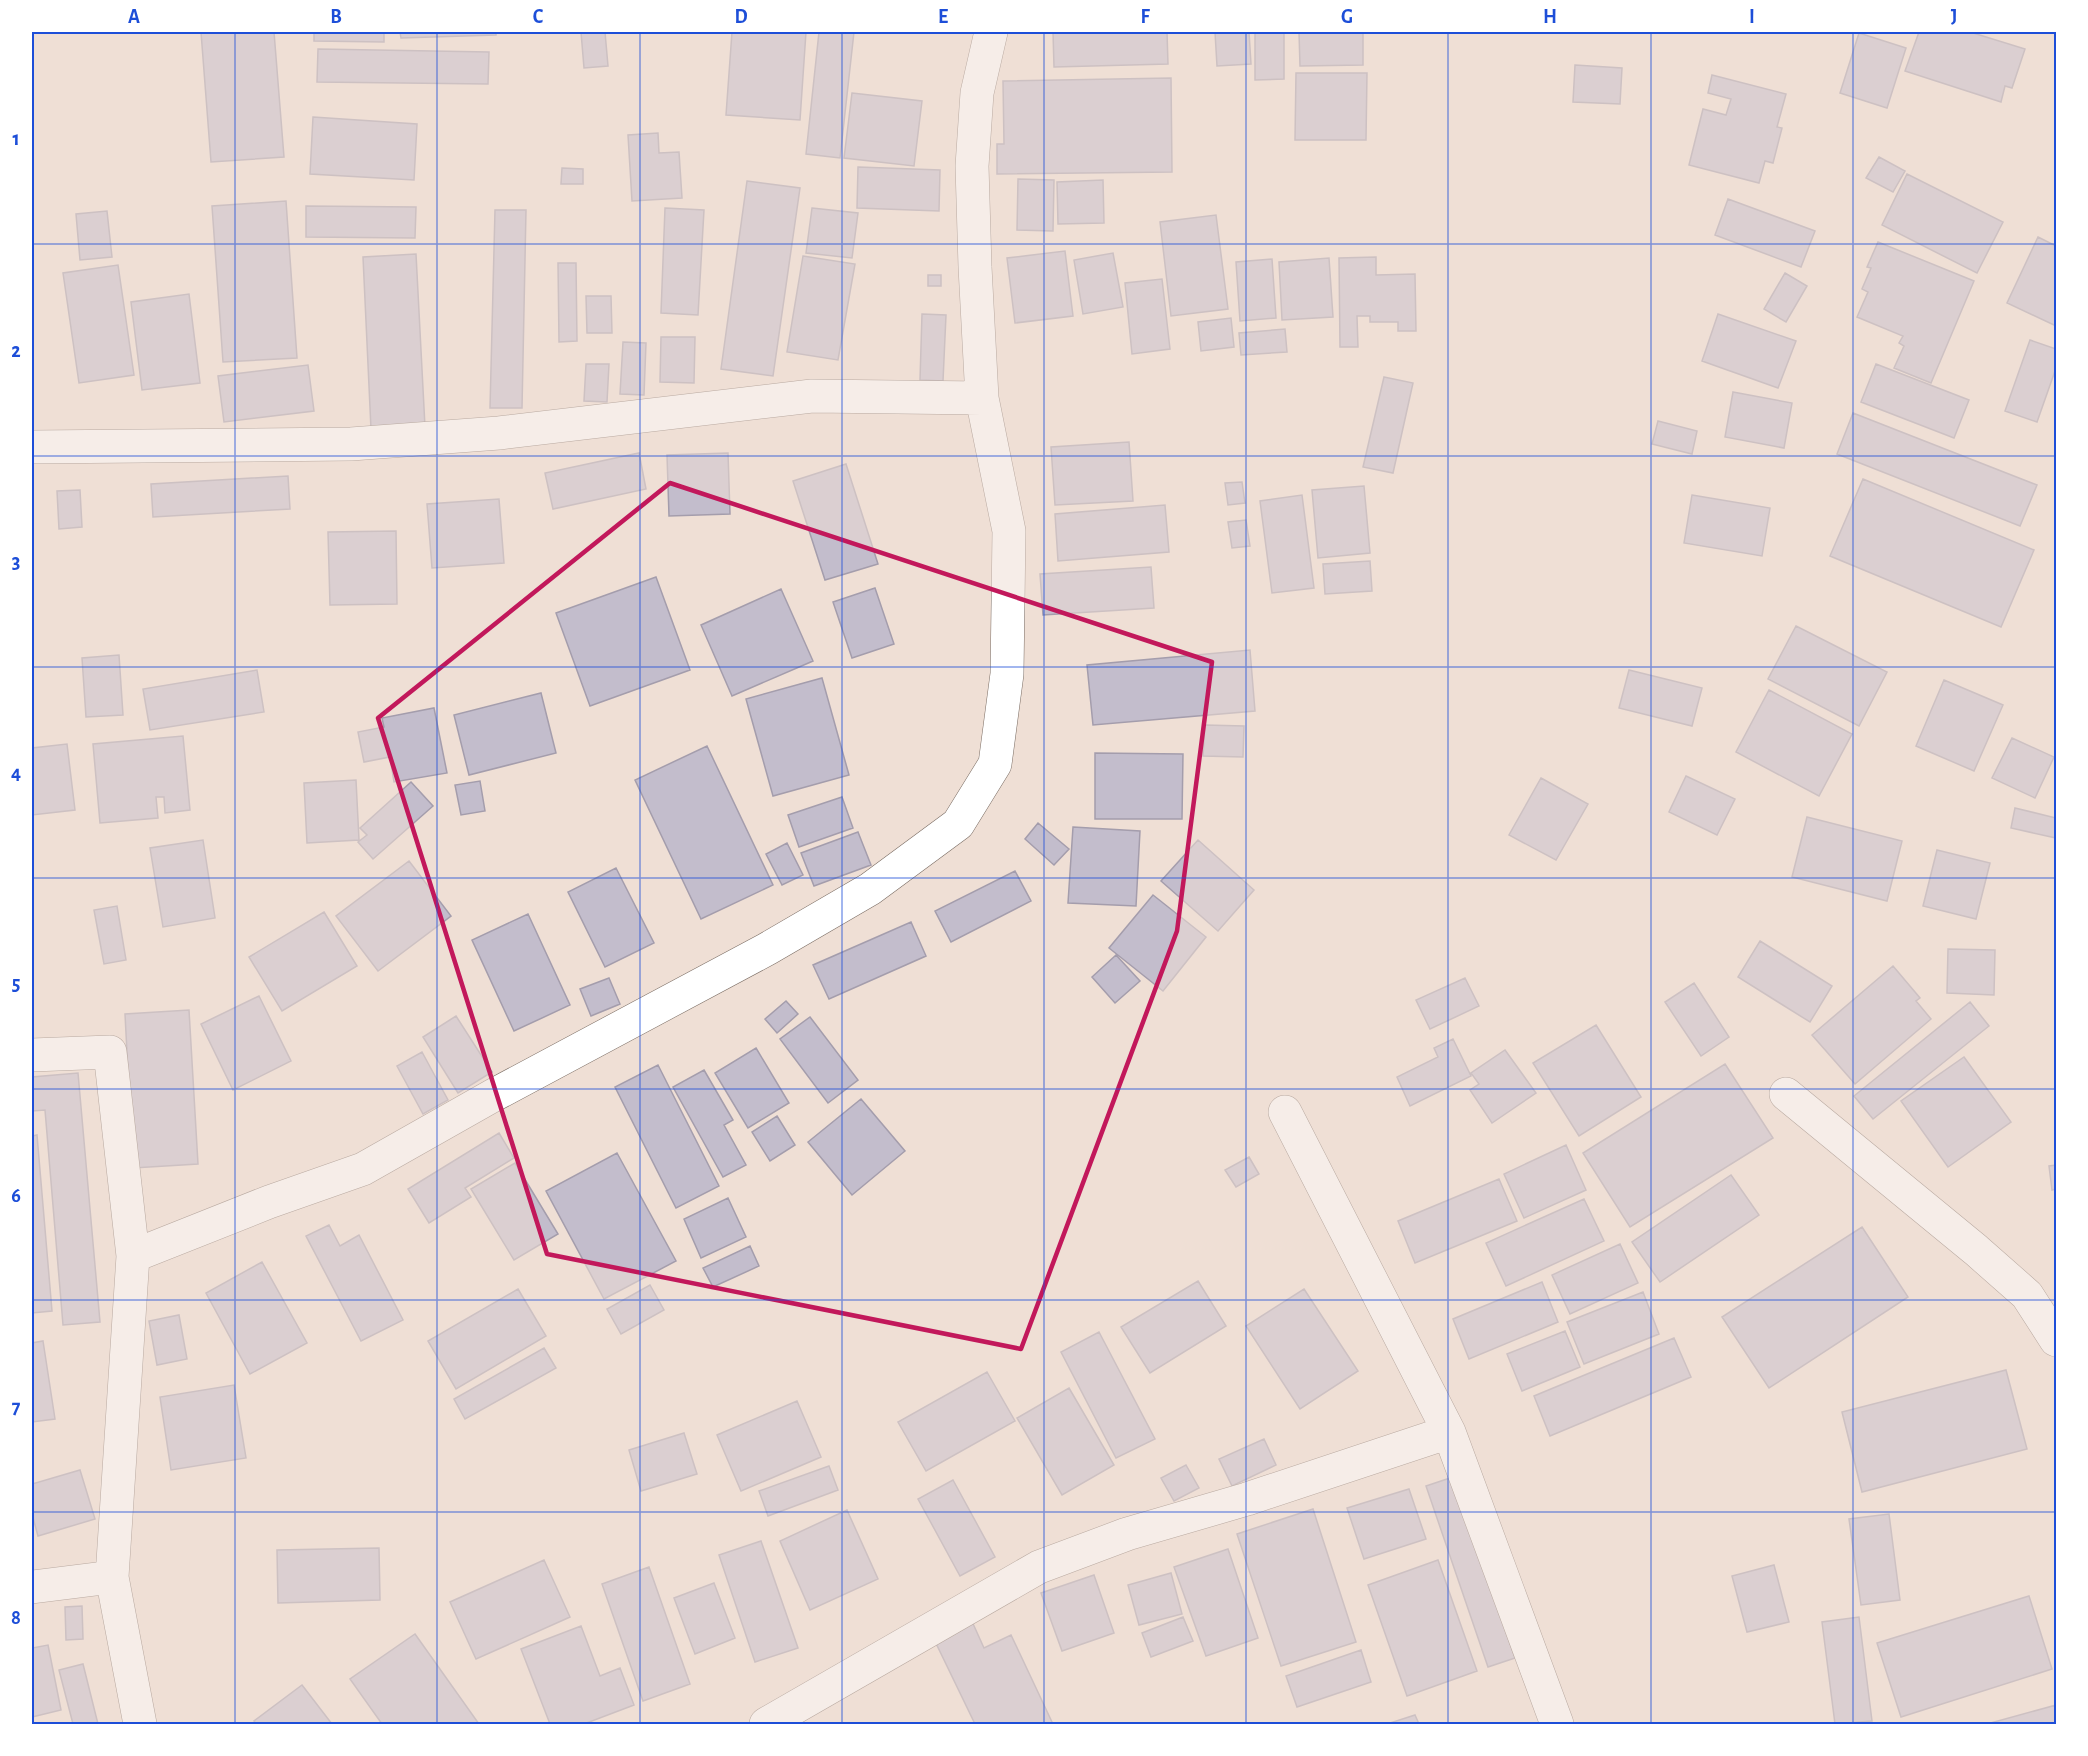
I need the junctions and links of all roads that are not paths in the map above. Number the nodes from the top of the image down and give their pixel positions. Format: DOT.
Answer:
graph roads {
  1 [pos="991,32"];
  2 [pos="982,398"];
  3 [pos="32,447"];
  4 [pos="32,1055"];
  5 [pos="1786,1094"];
  6 [pos="1285,1112"];
  7 [pos="133,1256"];
  8 [pos="2056,1340"];
  9 [pos="1449,1432"];
  10 [pos="112,1577"];
  11 [pos="32,1587"];
  12 [pos="140,1725"];
  13 [pos="766,1725"];
  14 [pos="1557,1725"];
  1 -- 2 [label="street"];
  2 -- 3 [label="street"];
  2 -- 7 [label="street"];
  4 -- 7 [label="street"];
  5 -- 8 [label="street"];
  6 -- 9 [label="street"];
  7 -- 10 [label="street"];
  9 -- 13 [label="street"];
  9 -- 14 [label="street"];
  10 -- 11 [label="street"];
  10 -- 12 [label="street"];
}
